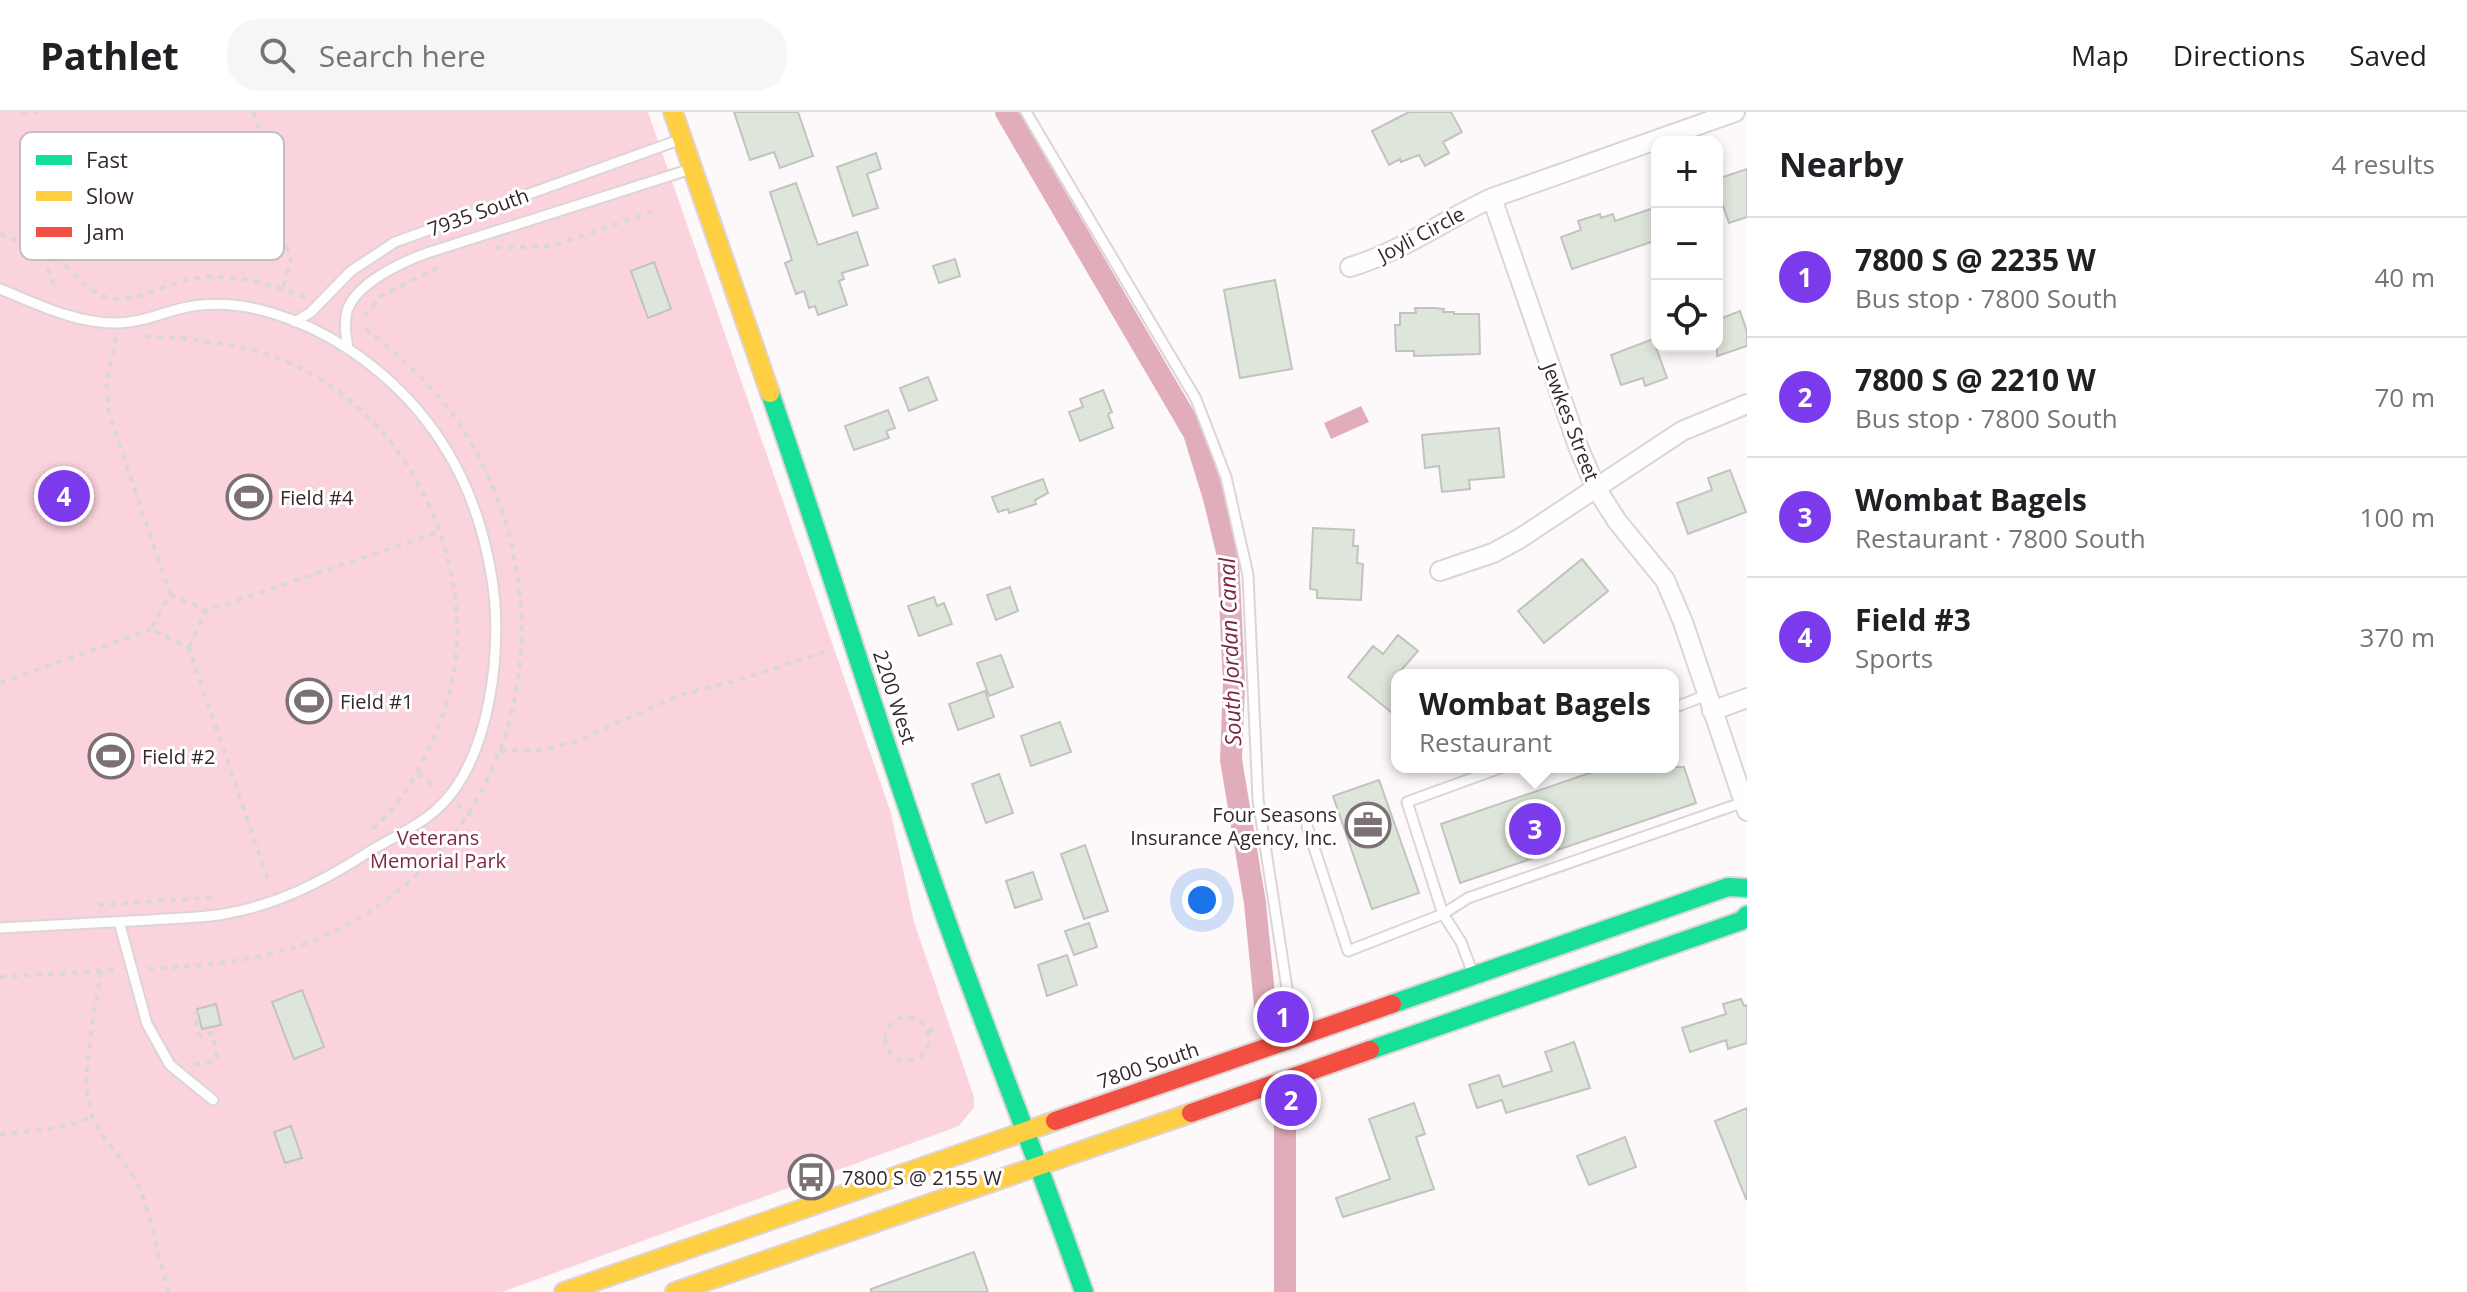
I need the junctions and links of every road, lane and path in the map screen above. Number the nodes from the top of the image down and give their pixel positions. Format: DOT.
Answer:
graph roads {
  1 [pos="21,112"];
  2 [pos="38,112"];
  3 [pos="253,112"];
  4 [pos="673,112"];
  5 [pos="1026,112"];
  6 [pos="1735,112"];
  7 [pos="261,132"];
  8 [pos="682,139"];
  9 [pos="693,169"];
  10 [pos="1492,198"];
  11 [pos="658,210"];
  12 [pos="0,234"];
  13 [pos="20,243"];
  14 [pos="284,245"];
  15 [pos="489,249"];
  16 [pos="52,260"];
  17 [pos="57,260"];
  18 [pos="445,263"];
  19 [pos="1350,267"];
  20 [pos="55,288"];
  21 [pos="0,289"];
  22 [pos="283,289"];
  23 [pos="309,298"];
  24 [pos="295,322"];
  25 [pos="117,335"];
  26 [pos="131,336"];
  27 [pos="348,349"];
  28 [pos="1747,404"];
  29 [pos="1596,488"];
  30 [pos="439,532"];
  31 [pos="1440,571"];
  32 [pos="170,594"];
  33 [pos="206,611"];
  34 [pos="151,629"];
  35 [pos="189,648"];
  36 [pos="830,650"];
  37 [pos="0,683"];
  38 [pos="1747,698"];
  39 [pos="1709,703"];
  40 [pos="1679,707"];
  41 [pos="500,751"];
  42 [pos="1487,773"];
  43 [pos="417,774"];
  44 [pos="441,793"];
  45 [pos="456,804"];
  46 [pos="1745,806"];
  47 [pos="470,814"];
  48 [pos="1307,826"];
  49 [pos="362,837"];
  50 [pos="279,883"];
  51 [pos="270,886"];
  52 [pos="1747,888"];
  53 [pos="258,890"];
  54 [pos="221,897"];
  55 [pos="84,906"];
  56 [pos="1443,914"];
  57 [pos="1747,915"];
  58 [pos="119,922"];
  59 [pos="0,928"];
  60 [pos="131,969"];
  61 [pos="101,971"];
  62 [pos="1474,974"];
  63 [pos="0,977"];
  64 [pos="198,1013"];
  65 [pos="937,1028"];
  66 [pos="928,1031"];
  67 [pos="1295,1037"];
  68 [pos="185,1060"];
  69 [pos="213,1100"];
  70 [pos="93,1117"];
  71 [pos="1024,1130"];
  72 [pos="0,1135"];
  73 [pos="1038,1165"];
  74 [pos="169,1292"];
  75 [pos="564,1292"];
  76 [pos="675,1292"];
  77 [pos="1084,1292"];
  1 -- 2 [label="path"];
  3 -- 7 [label="path"];
  4 -- 8 [label="main road, 2200 West"];
  5 -- 67 [label="lane"];
  6 -- 10 [label="street, Joyli Circle"];
  8 -- 9 [label="main road, 2200 West"];
  8 -- 24 [label="lane, 7935 South"];
  9 -- 27 [label="lane, 7935 South"];
  9 -- 71 [label="main road, 2200 West"];
  10 -- 19 [label="street, Joyli Circle"];
  10 -- 29 [label="street, Jewkes Street"];
  11 -- 15 [label="path"];
  12 -- 13 [label="path"];
  14 -- 22 [label="path"];
  16 -- 20 [label="path"];
  17 -- 22 [label="path"];
  18 -- 41 [label="path"];
  21 -- 24 [label="lane"];
  22 -- 23 [label="path"];
  24 -- 27 [label="lane"];
  25 -- 32 [label="path"];
  26 -- 30 [label="path"];
  27 -- 58 [label="lane"];
  28 -- 29 [label="street"];
  29 -- 31 [label="street"];
  29 -- 39 [label="street, Jewkes Street"];
  30 -- 33 [label="path"];
  30 -- 43 [label="path"];
  32 -- 33 [label="path"];
  32 -- 34 [label="path"];
  33 -- 35 [label="path"];
  34 -- 35 [label="path"];
  34 -- 37 [label="path"];
  35 -- 51 [label="path"];
  36 -- 41 [label="path"];
  38 -- 39 [label="street"];
  39 -- 40 [label="lane"];
  39 -- 46 [label="street, Jewkes Street"];
  41 -- 47 [label="path"];
  42 -- 56 [label="lane"];
  43 -- 44 [label="path"];
  43 -- 49 [label="path"];
  45 -- 47 [label="path"];
  46 -- 56 [label="lane"];
  47 -- 60 [label="path"];
  48 -- 56 [label="lane"];
  50 -- 51 [label="path"];
  51 -- 53 [label="path"];
  52 -- 62 [label="main road, 7800 South"];
  54 -- 55 [label="path"];
  56 -- 62 [label="lane"];
  57 -- 73 [label="main road"];
  58 -- 59 [label="lane"];
  58 -- 60 [label="lane"];
  60 -- 61 [label="path"];
  60 -- 69 [label="lane"];
  61 -- 63 [label="path"];
  61 -- 70 [label="path"];
  62 -- 67 [label="main road, 7800 South"];
  64 -- 68 [label="path"];
  65 -- 66 [label="path"];
  66 -- 66 [label="path"];
  67 -- 71 [label="main road, 7800 South"];
  70 -- 72 [label="path"];
  70 -- 74 [label="path"];
  71 -- 73 [label="main road, 2200 West"];
  71 -- 75 [label="main road, 7800 South"];
  73 -- 76 [label="main road"];
  73 -- 77 [label="main road, 2200 West"];
}
